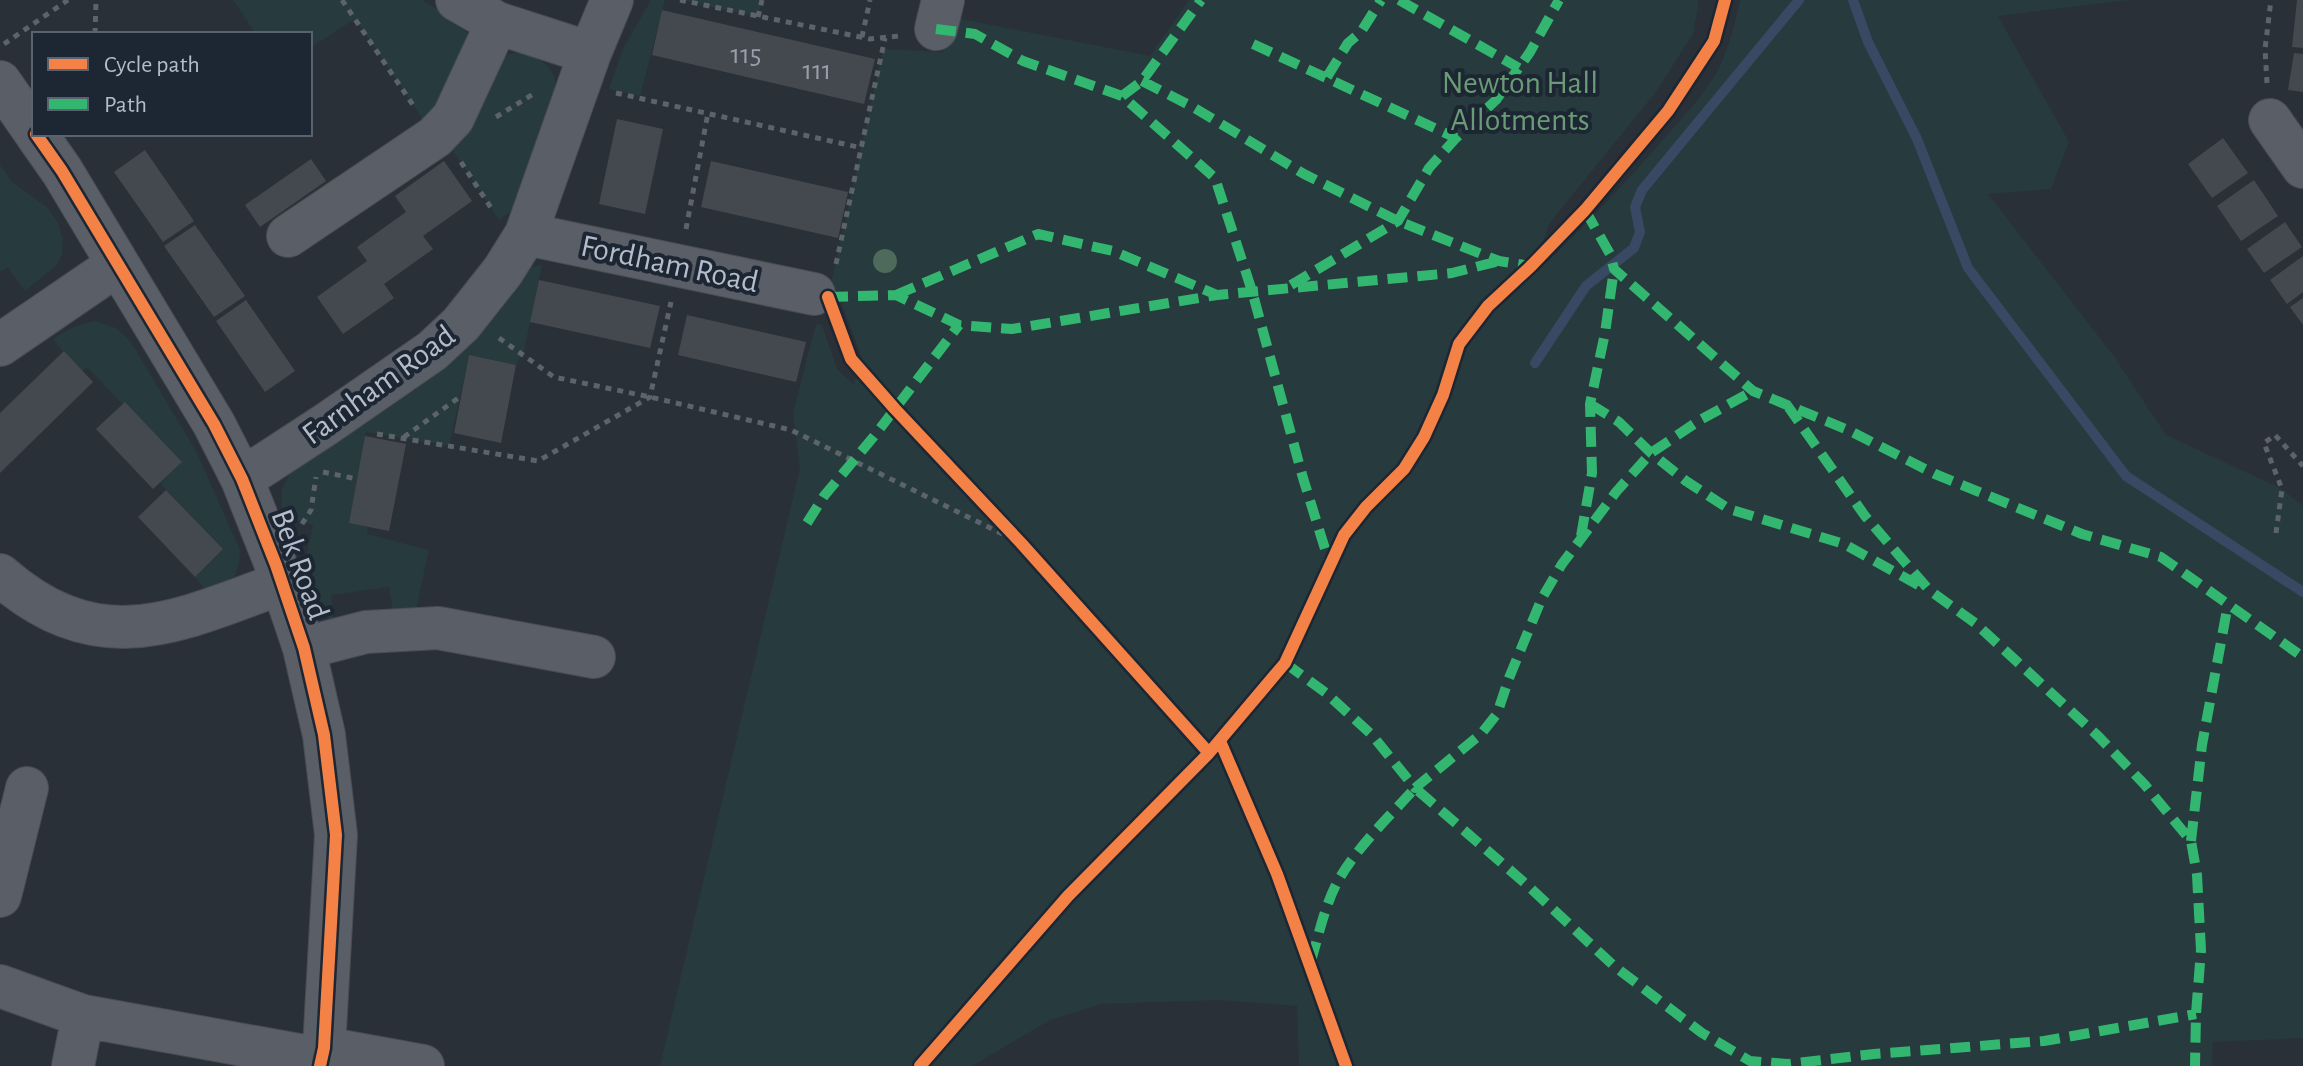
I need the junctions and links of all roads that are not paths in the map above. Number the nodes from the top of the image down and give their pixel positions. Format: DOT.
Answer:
graph roads {
  1 [pos="457,0"];
  2 [pos="612,0"];
  3 [pos="497,23"];
  4 [pos="584,68"];
  5 [pos="0,82"];
  6 [pos="2270,120"];
  7 [pos="32,128"];
  8 [pos="38,136"];
  9 [pos="2303,167"];
  10 [pos="526,234"];
  11 [pos="288,236"];
  12 [pos="117,265"];
  13 [pos="824,280"];
  14 [pos="0,345"];
  15 [pos="242,479"];
  16 [pos="279,574"];
  17 [pos="0,575"];
  18 [pos="304,648"];
  19 [pos="594,657"];
  20 [pos="27,788"];
  21 [pos="0,896"];
  22 [pos="0,986"];
  23 [pos="83,1016"];
  24 [pos="322,1058"];
  25 [pos="73,1066"];
  26 [pos="423,1066"];
  1 -- 3 [label="street"];
  2 -- 4 [label="street, Farnham Road"];
  3 -- 4 [label="street"];
  3 -- 11 [label="street"];
  4 -- 10 [label="street, Farnham Road"];
  5 -- 7 [label="street, Bek Road"];
  6 -- 9 [label="street"];
  8 -- 12 [label="street, Bek Road"];
  10 -- 13 [label="street, Fordham Road"];
  10 -- 15 [label="street, Farnham Road"];
  12 -- 14 [label="street"];
  12 -- 15 [label="street, Bek Road"];
  15 -- 16 [label="street, Bek Road"];
  16 -- 17 [label="street"];
  16 -- 18 [label="street, Bek Road"];
  18 -- 19 [label="street, Bek Road"];
  18 -- 24 [label="street, Bek Road"];
  20 -- 21 [label="street"];
  22 -- 23 [label="street"];
  23 -- 24 [label="street"];
  23 -- 25 [label="street"];
  24 -- 26 [label="street"];
}
